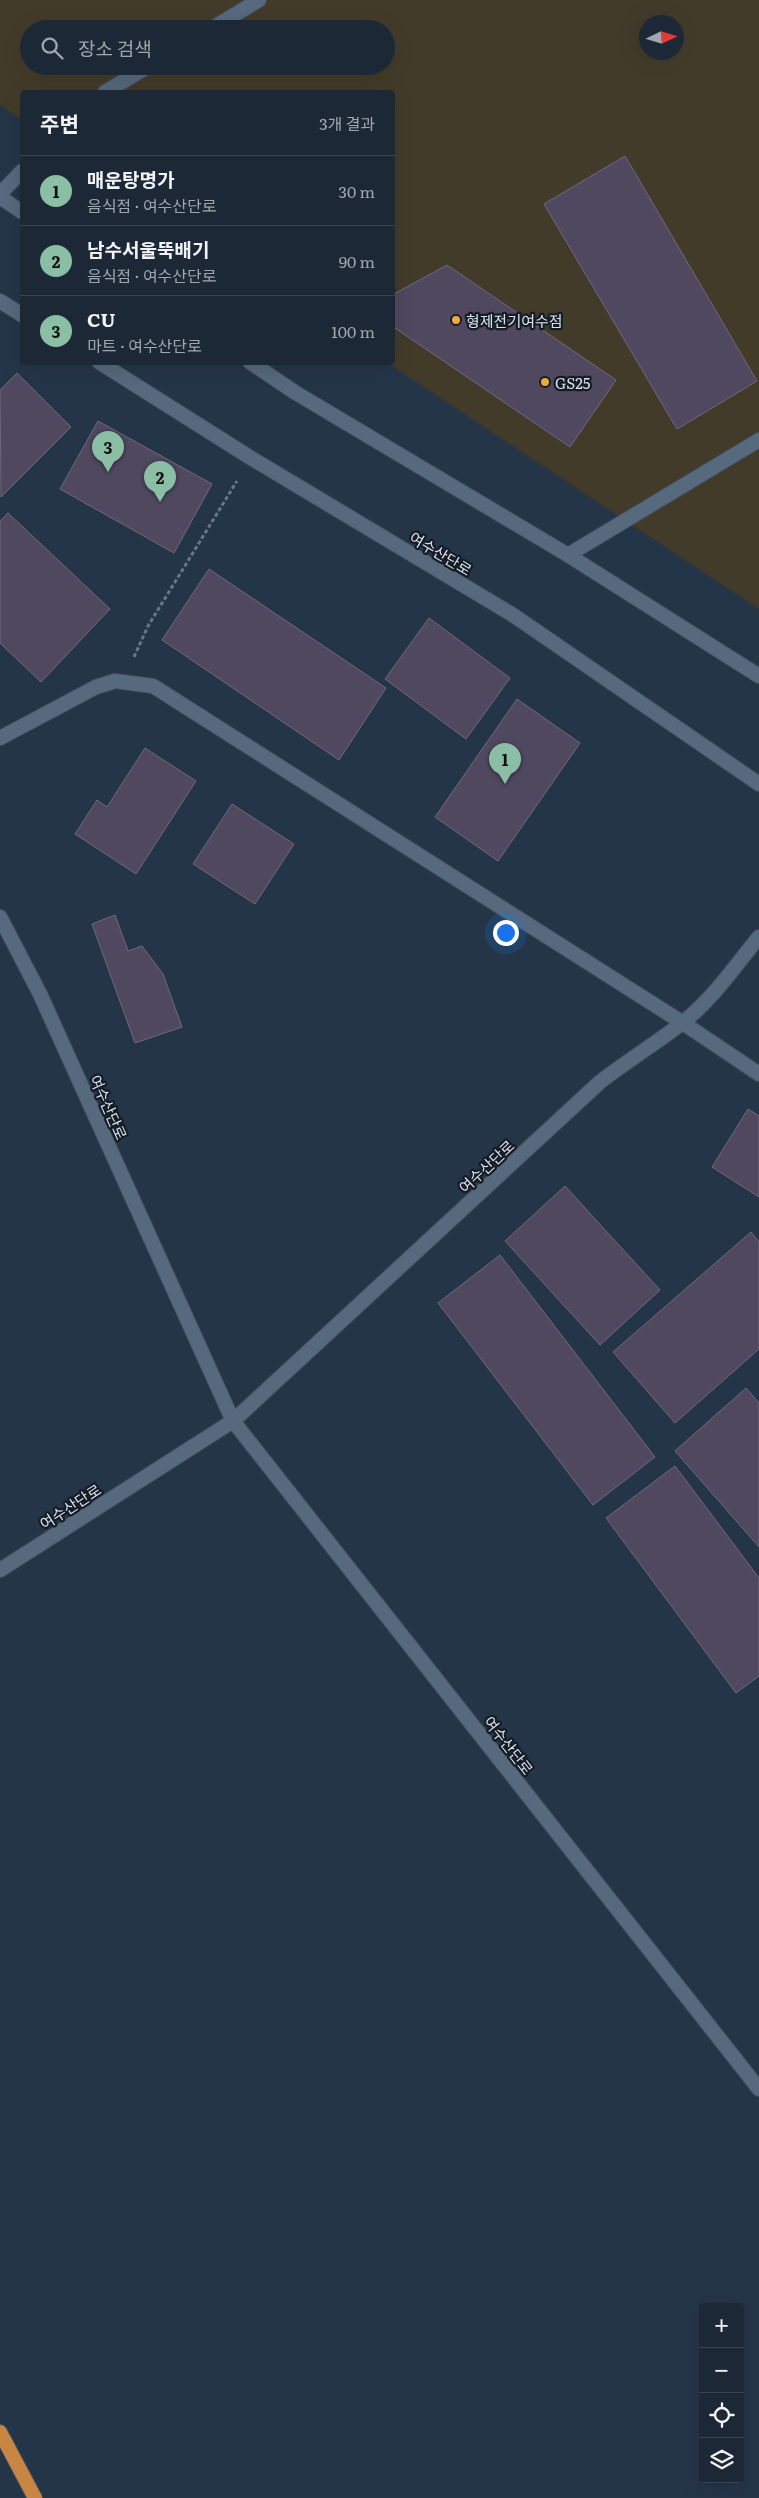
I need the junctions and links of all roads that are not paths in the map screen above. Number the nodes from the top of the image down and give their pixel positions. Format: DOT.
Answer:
graph roads {
  1 [pos="259,0"];
  2 [pos="226,20"];
  3 [pos="134,75"];
  4 [pos="108,90"];
  5 [pos="20,173"];
  6 [pos="0,195"];
  7 [pos="20,210"];
  8 [pos="0,300"];
  9 [pos="20,314"];
  10 [pos="104,365"];
  11 [pos="254,365"];
  12 [pos="759,440"];
  13 [pos="568,555"];
  14 [pos="759,676"];
  15 [pos="0,738"];
  16 [pos="759,784"];
  17 [pos="0,917"];
  18 [pos="759,936"];
  19 [pos="683,1023"];
  20 [pos="759,1074"];
  21 [pos="233,1421"];
  22 [pos="0,1570"];
  23 [pos="759,2089"];
  24 [pos="0,2432"];
  25 [pos="35,2498"];
  1 -- 2 [label="street"];
  3 -- 4 [label="street"];
  5 -- 6 [label="street"];
  6 -- 7 [label="street"];
  8 -- 9 [label="street"];
  10 -- 16 [label="street, 여수산단로"];
  11 -- 13 [label="street"];
  12 -- 13 [label="street"];
  13 -- 14 [label="street"];
  15 -- 19 [label="street"];
  17 -- 21 [label="street, 여수산단로"];
  18 -- 19 [label="street, 여수산단로"];
  19 -- 20 [label="street"];
  19 -- 21 [label="street, 여수산단로"];
  21 -- 22 [label="street, 여수산단로"];
  21 -- 23 [label="street, 여수산단로"];
  24 -- 25 [label="highway"];
}
